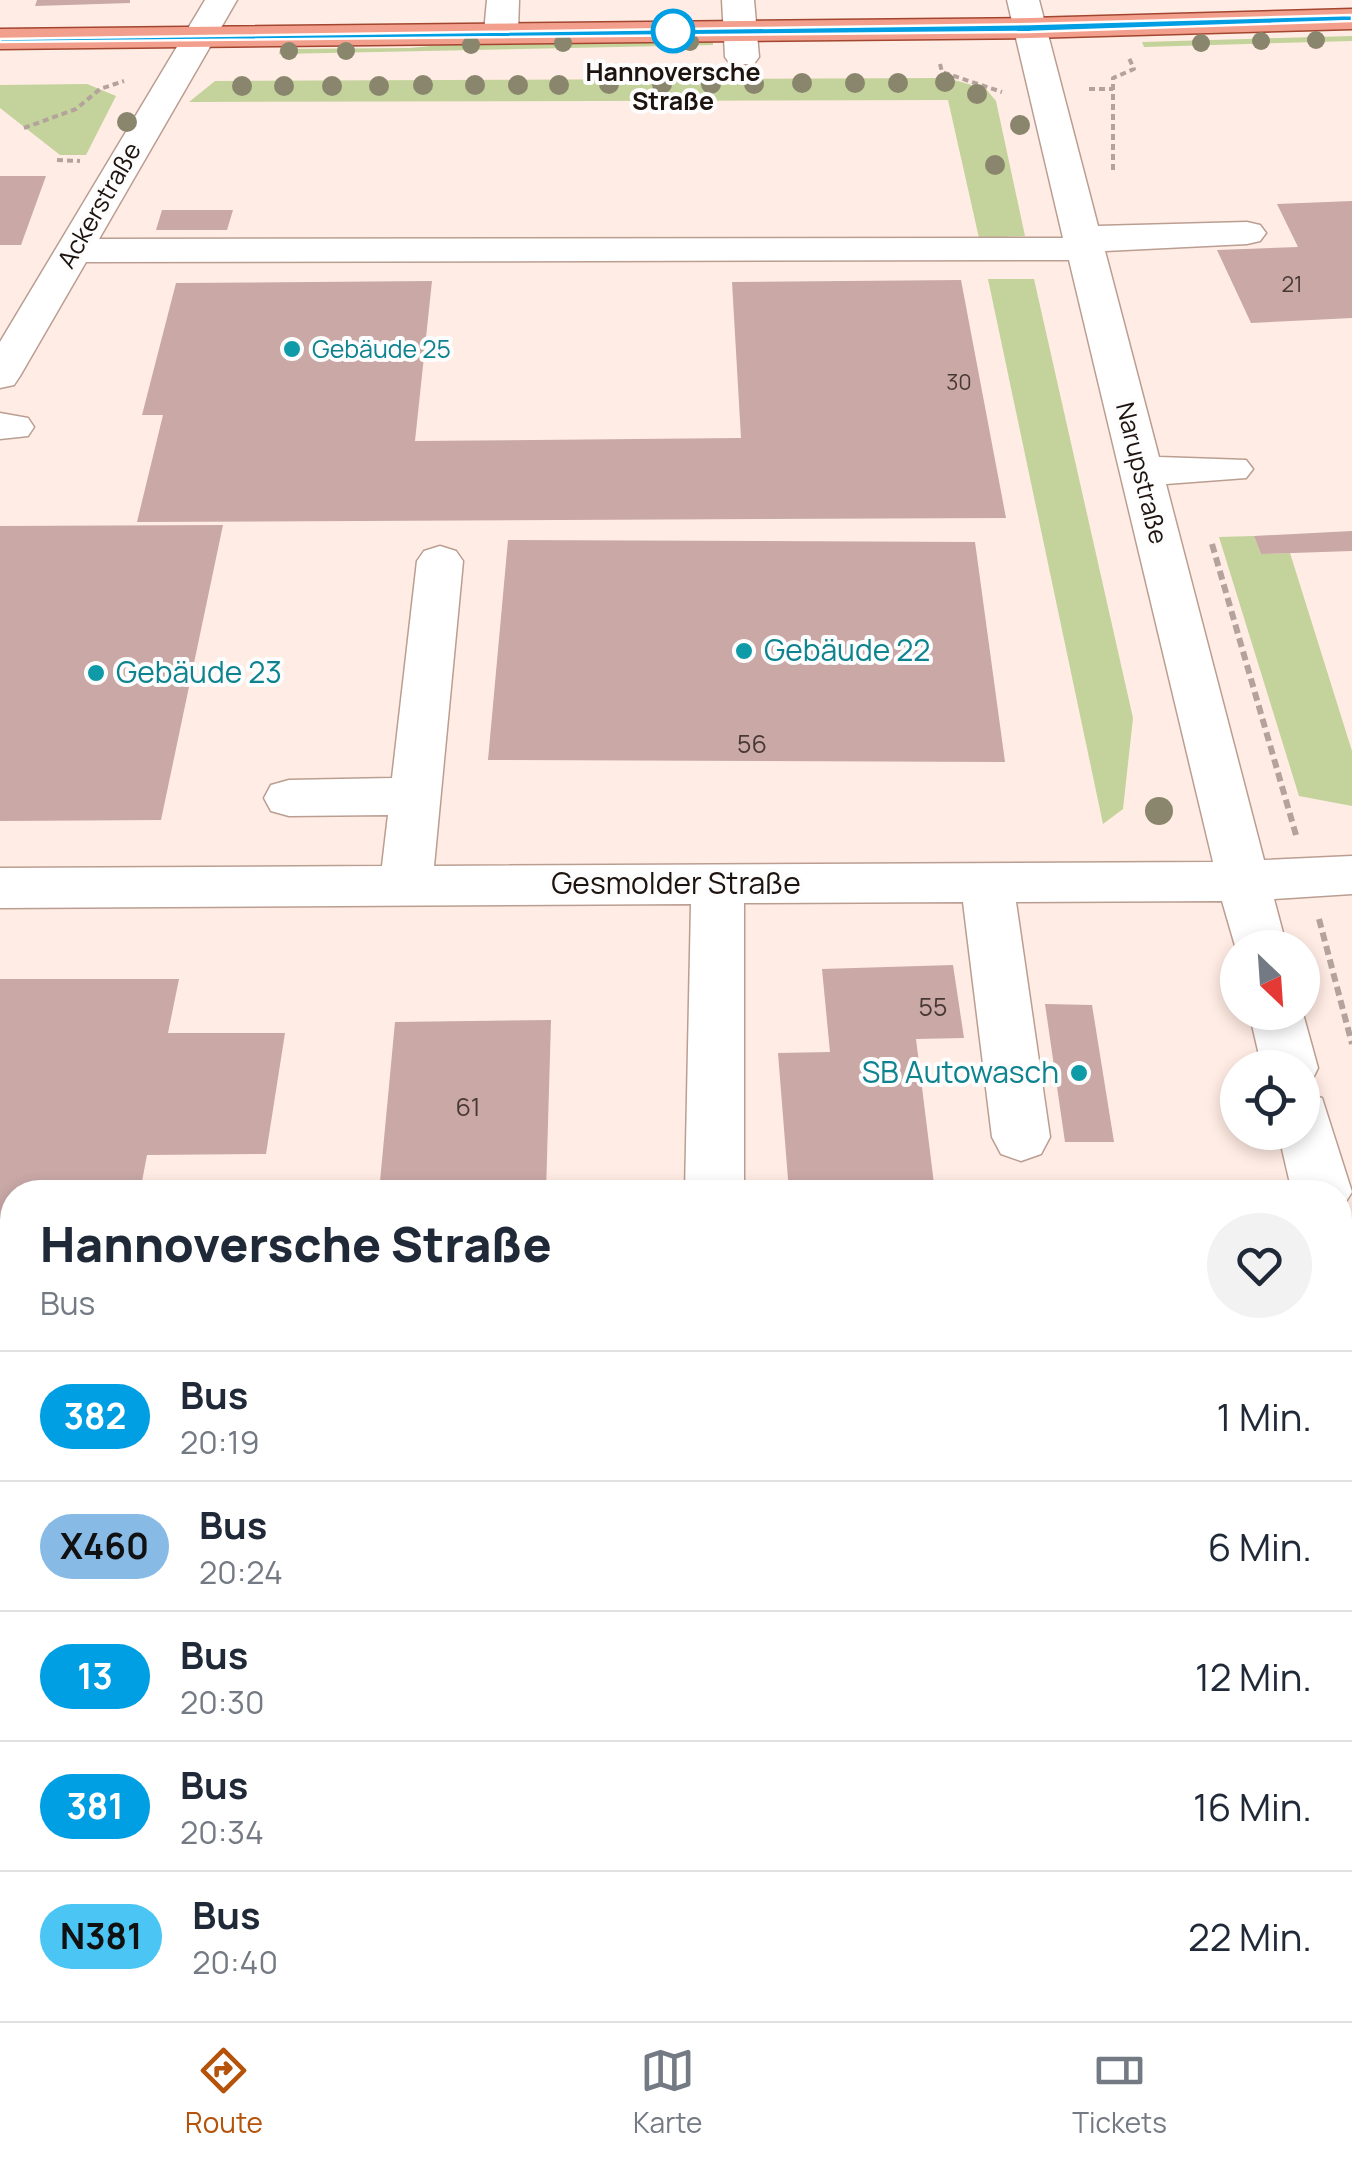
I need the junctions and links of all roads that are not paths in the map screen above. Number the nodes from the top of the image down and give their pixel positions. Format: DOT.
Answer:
graph roads {
  1 [pos="221,0"];
  2 [pos="502,16"];
  3 [pos="1352,19"];
  4 [pos="1030,28"];
  5 [pos="740,29"];
  6 [pos="0,39"];
  7 [pos="1352,47"];
  8 [pos="191,48"];
  9 [pos="0,64"];
  10 [pos="1247,233"];
  11 [pos="1098,241"];
  12 [pos="72,251"];
  13 [pos="0,376"];
  14 [pos="1211,470"];
  15 [pos="1142,471"];
  16 [pos="440,560"];
  17 [pos="415,796"];
  18 [pos="289,798"];
  19 [pos="1352,875"];
  20 [pos="1242,881"];
  21 [pos="987,882"];
  22 [pos="718,884"];
  23 [pos="406,886"];
  24 [pos="0,888"];
  25 [pos="1255,930"];
  26 [pos="1021,1137"];
  27 [pos="1311,1150"];
  28 [pos="715,1180"];
  29 [pos="1319,1180"];
  1 -- 8 [label="street"];
  2 -- 5 [label="main road"];
  2 -- 8 [label="main road"];
  3 -- 4 [label="main road"];
  4 -- 5 [label="main road"];
  4 -- 7 [label="main road"];
  4 -- 11 [label="street, Narupstraße"];
  5 -- 8 [label="main road"];
  6 -- 8 [label="main road"];
  8 -- 9 [label="main road"];
  8 -- 12 [label="street, Ackerstraße"];
  10 -- 11 [label="street"];
  11 -- 12 [label="street"];
  11 -- 15 [label="street, Narupstraße"];
  12 -- 13 [label="street, Ackerstraße"];
  14 -- 15 [label="street"];
  15 -- 20 [label="street, Narupstraße"];
  16 -- 17 [label="street"];
  17 -- 18 [label="street"];
  17 -- 23 [label="street"];
  19 -- 20 [label="street, Gesmolder Straße"];
  20 -- 21 [label="street, Gesmolder Straße"];
  20 -- 25 [label="street, Narupstraße"];
  21 -- 22 [label="street, Gesmolder Straße"];
  21 -- 26 [label="street"];
  22 -- 23 [label="street, Gesmolder Straße"];
  22 -- 28 [label="street"];
  23 -- 24 [label="street, Gesmolder Straße"];
  27 -- 29 [label="street"];
}
